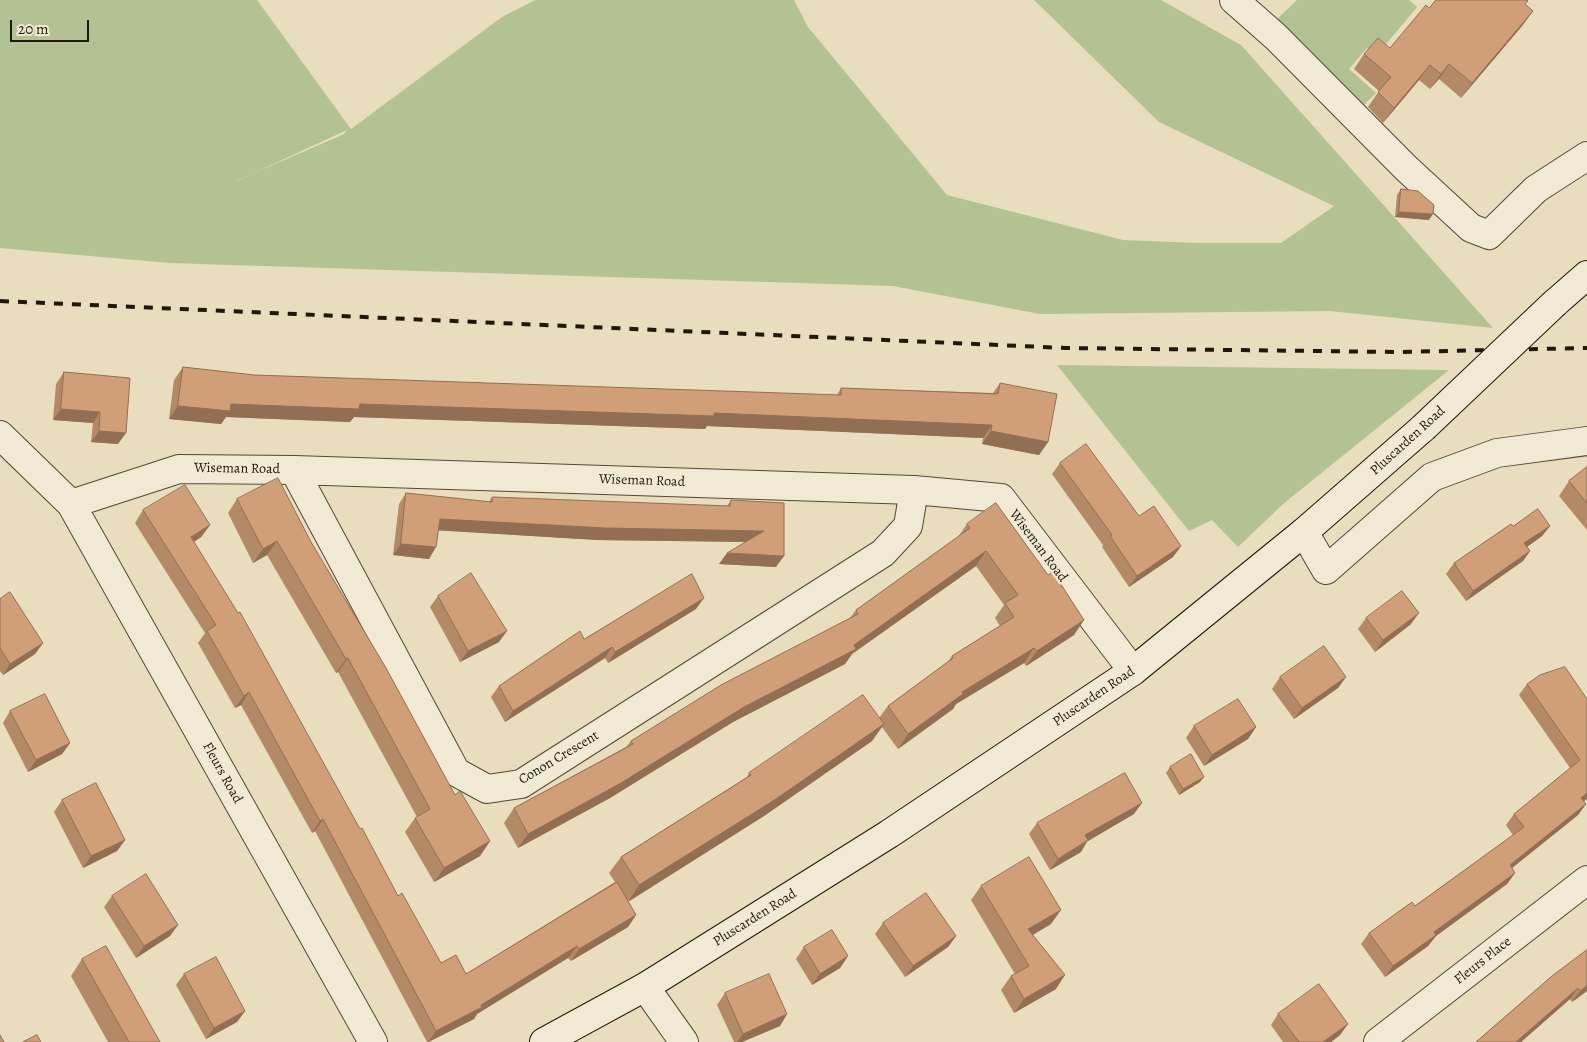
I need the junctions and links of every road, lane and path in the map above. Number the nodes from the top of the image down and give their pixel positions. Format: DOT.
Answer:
graph roads {
  1 [pos="1234,0"];
  2 [pos="1587,156"];
  3 [pos="1587,275"];
  4 [pos="0,435"];
  5 [pos="1587,441"];
  6 [pos="294,470"];
  7 [pos="914,490"];
  8 [pos="71,504"];
  9 [pos="1304,532"];
  10 [pos="1133,671"];
  11 [pos="1587,880"];
  12 [pos="645,987"];
  13 [pos="372,1042"];
  14 [pos="544,1042"];
  15 [pos="684,1042"];
  16 [pos="1378,1042"];
  1 -- 2 [label="street"];
  3 -- 9 [label="street, Pluscarden Road, bridge"];
  4 -- 8 [label="street, Fleurs Road"];
  5 -- 9 [label="street"];
  6 -- 7 [label="street, Wiseman Road"];
  6 -- 7 [label="street, Conon Crescent"];
  6 -- 8 [label="street, Wiseman Road"];
  7 -- 10 [label="street, Wiseman Road"];
  8 -- 13 [label="street, Fleurs Road"];
  9 -- 10 [label="street, Pluscarden Road"];
  10 -- 12 [label="street, Pluscarden Road"];
  11 -- 16 [label="street, Fleurs Place"];
  12 -- 14 [label="street, Pluscarden Road"];
  12 -- 15 [label="street"];
}
